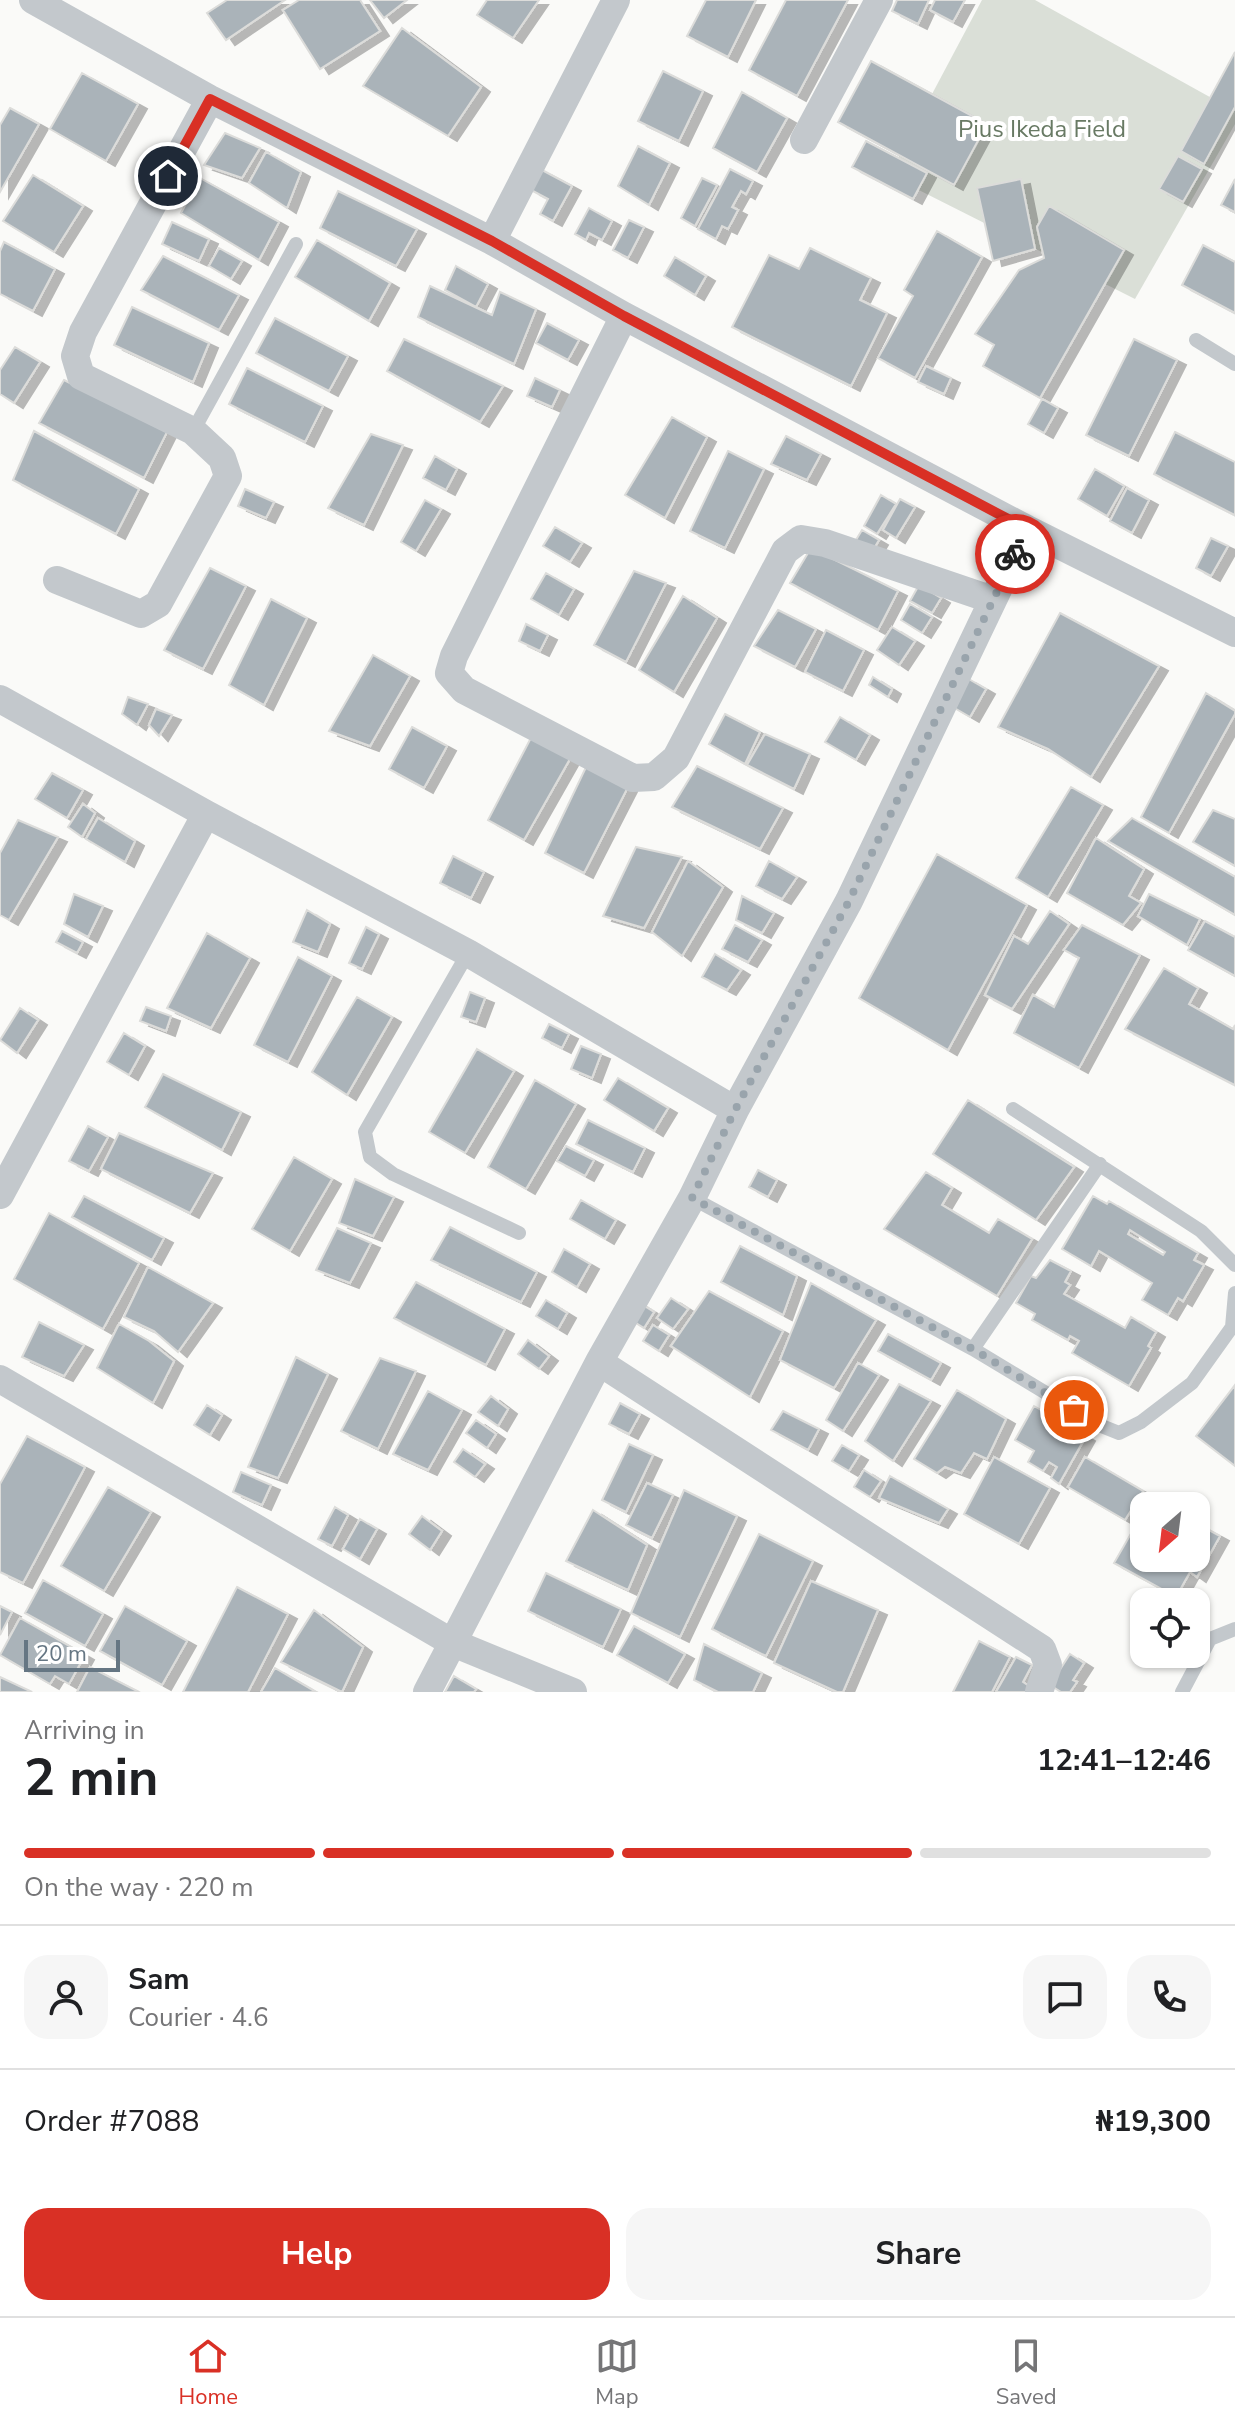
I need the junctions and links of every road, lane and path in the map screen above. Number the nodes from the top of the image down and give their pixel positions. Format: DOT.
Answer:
graph roads {
  1 [pos="34,0"];
  2 [pos="616,0"];
  3 [pos="879,0"];
  4 [pos="210,99"];
  5 [pos="804,140"];
  6 [pos="492,241"];
  7 [pos="296,244"];
  8 [pos="624,316"];
  9 [pos="1196,340"];
  10 [pos="1235,364"];
  11 [pos="193,431"];
  12 [pos="1027,529"];
  13 [pos="57,580"];
  14 [pos="993,600"];
  15 [pos="1235,633"];
  16 [pos="0,699"];
  17 [pos="206,814"];
  18 [pos="468,953"];
  19 [pos="1013,1109"];
  20 [pos="735,1110"];
  21 [pos="1100,1164"];
  22 [pos="0,1195"];
  23 [pos="692,1198"];
  24 [pos="519,1233"];
  25 [pos="1235,1265"];
  26 [pos="1235,1293"];
  27 [pos="973,1349"];
  28 [pos="599,1362"];
  29 [pos="0,1379"];
  30 [pos="1235,1629"];
  31 [pos="453,1643"];
  32 [pos="427,1692"];
  33 [pos="573,1692"];
  34 [pos="1039,1692"];
  35 [pos="1182,1692"];
  1 -- 4 [label="street"];
  2 -- 6 [label="street"];
  3 -- 5 [label="street"];
  4 -- 6 [label="street"];
  4 -- 11 [label="street"];
  6 -- 8 [label="street"];
  7 -- 11 [label="lane"];
  8 -- 12 [label="street"];
  8 -- 14 [label="street"];
  9 -- 10 [label="lane"];
  11 -- 13 [label="street"];
  12 -- 14 [label="street"];
  12 -- 15 [label="street"];
  14 -- 20 [label="street"];
  16 -- 17 [label="street"];
  17 -- 18 [label="street"];
  17 -- 22 [label="street"];
  18 -- 20 [label="street"];
  18 -- 24 [label="lane"];
  19 -- 21 [label="lane"];
  20 -- 23 [label="street"];
  21 -- 25 [label="lane"];
  21 -- 27 [label="lane"];
  23 -- 27 [label="lane"];
  23 -- 28 [label="street"];
  26 -- 27 [label="lane"];
  28 -- 31 [label="street"];
  28 -- 34 [label="street"];
  29 -- 31 [label="street"];
  30 -- 35 [label="lane"];
  31 -- 32 [label="street"];
  31 -- 33 [label="street"];
}
